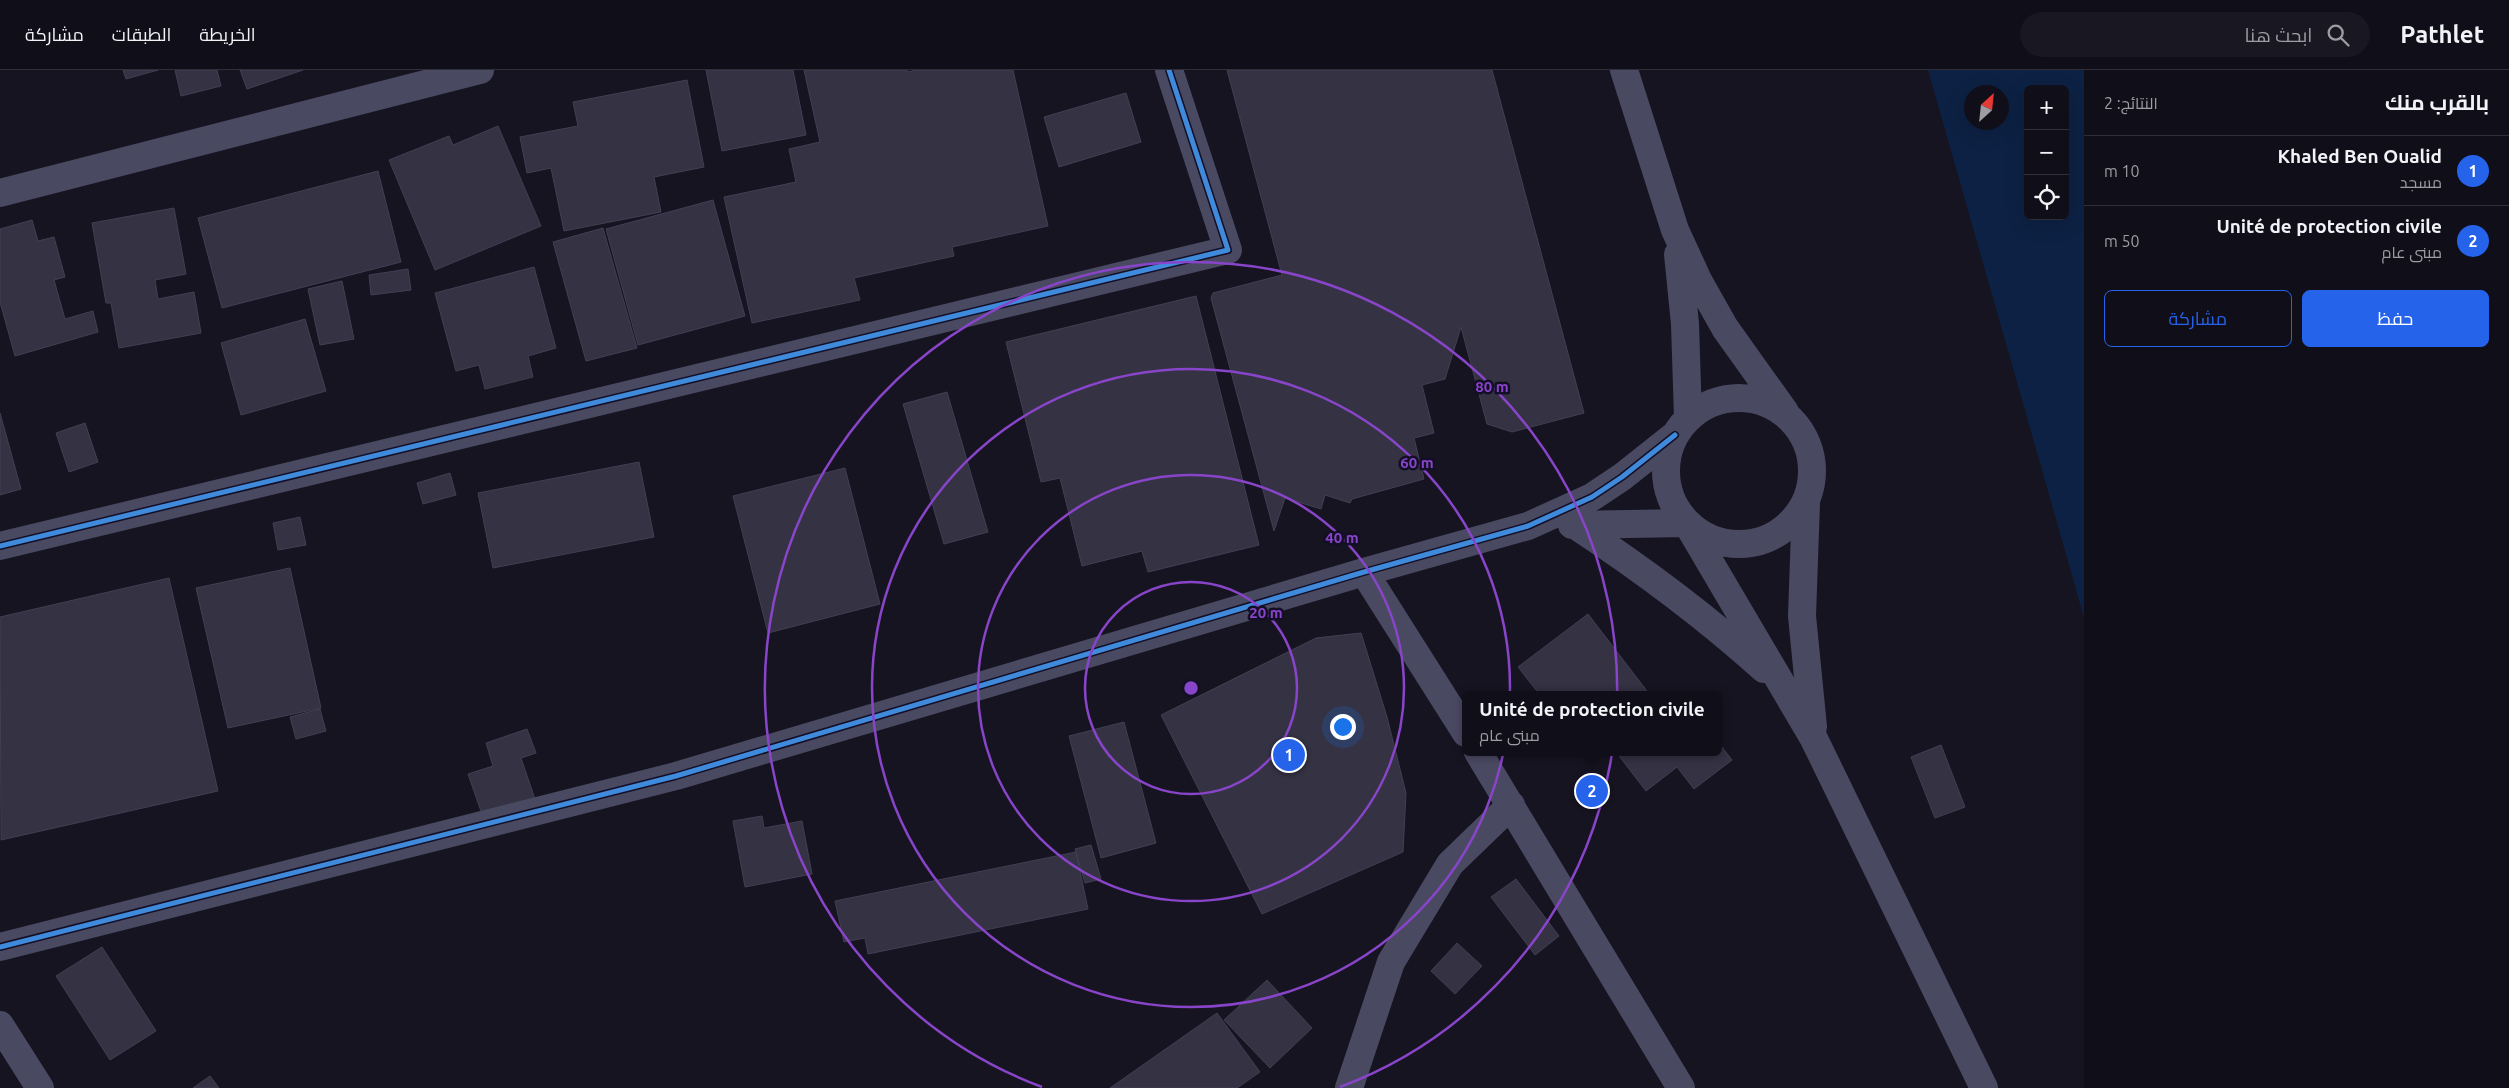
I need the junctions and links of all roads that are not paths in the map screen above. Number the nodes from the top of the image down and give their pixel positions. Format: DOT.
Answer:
graph roads {
  1 [pos="480,70"];
  2 [pos="1169,70"];
  3 [pos="1624,70"];
  4 [pos="0,193"];
  5 [pos="1674,230"];
  6 [pos="1789,417"];
  7 [pos="1681,426"];
  8 [pos="1806,503"];
  9 [pos="1687,524"];
  10 [pos="1574,525"];
  11 [pos="1528,526"];
  12 [pos="0,546"];
  13 [pos="1364,572"];
  14 [pos="1784,687"];
  15 [pos="1462,727"];
  16 [pos="1814,739"];
  17 [pos="1480,756"];
  18 [pos="1511,805"];
  19 [pos="0,947"];
  20 [pos="0,1026"];
  21 [pos="40,1088"];
  22 [pos="1349,1088"];
  23 [pos="1681,1088"];
  24 [pos="1984,1088"];
  1 -- 4 [label="street"];
  2 -- 12 [label="street"];
  3 -- 5 [label="street"];
  5 -- 6 [label="street"];
  5 -- 7 [label="street"];
  6 -- 7 [label="street"];
  6 -- 8 [label="street"];
  7 -- 9 [label="street"];
  7 -- 11 [label="street"];
  8 -- 9 [label="street"];
  8 -- 16 [label="street"];
  9 -- 10 [label="street"];
  9 -- 14 [label="street"];
  10 -- 11 [label="street"];
  10 -- 14 [label="street"];
  11 -- 13 [label="street"];
  13 -- 15 [label="street"];
  13 -- 19 [label="street"];
  14 -- 16 [label="street"];
  16 -- 24 [label="street"];
  17 -- 18 [label="street"];
  18 -- 22 [label="street"];
  18 -- 23 [label="street"];
  20 -- 21 [label="street"];
}
